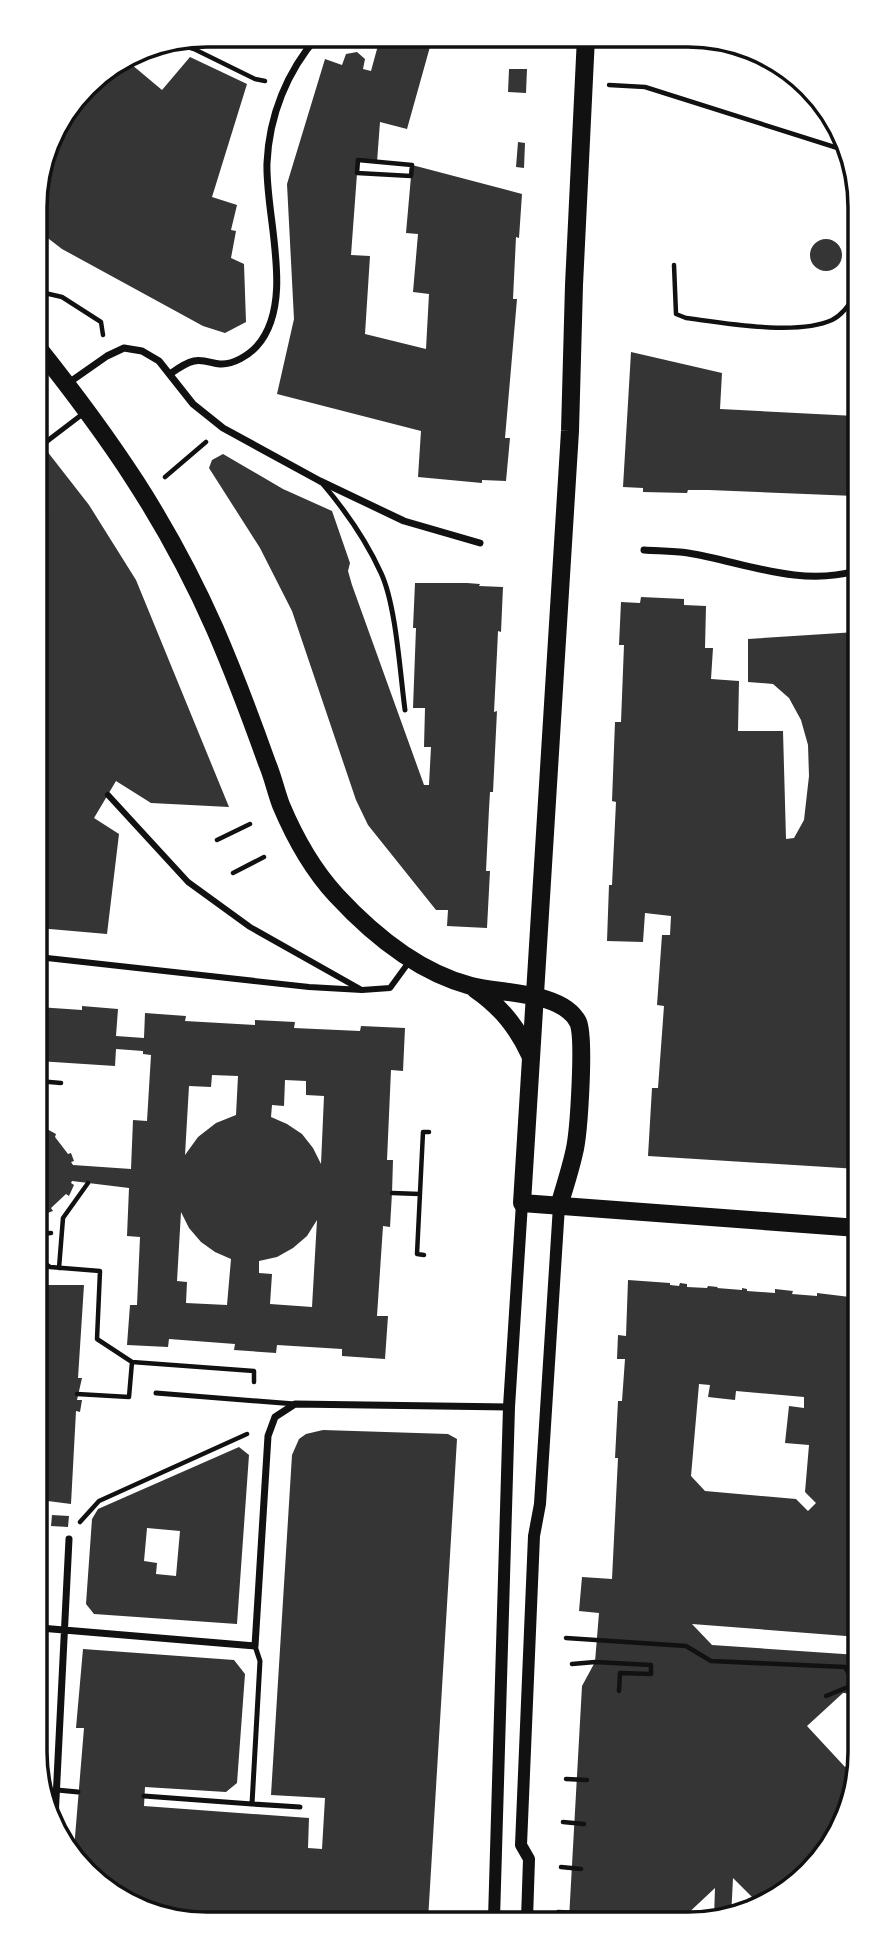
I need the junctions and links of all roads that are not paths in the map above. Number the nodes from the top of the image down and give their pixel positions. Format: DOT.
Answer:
graph roads {
  1 [pos="309,47"];
  2 [pos="586,47"];
  3 [pos="48,360"];
  4 [pos="170,374"];
  5 [pos="66,384"];
  6 [pos="87,410"];
  7 [pos="48,440"];
  8 [pos="320,481"];
  9 [pos="480,543"];
  10 [pos="644,550"];
  11 [pos="848,572"];
  12 [pos="405,710"];
  13 [pos="108,795"];
  14 [pos="48,958"];
  15 [pos="411,959"];
  16 [pos="472,987"];
  17 [pos="362,990"];
  18 [pos="535,997"];
  19 [pos="531,1057"];
  20 [pos="522,1203"];
  21 [pos="559,1206"];
  22 [pos="847,1227"];
  23 [pos="156,1393"];
  24 [pos="295,1404"];
  25 [pos="509,1407"];
  26 [pos="69,1539"];
  27 [pos="47,1628"];
  28 [pos="65,1629"];
  29 [pos="255,1646"];
  30 [pos="57,1790"];
  31 [pos="78,1791"];
  32 [pos="144,1796"];
  33 [pos="56,1803"];
  34 [pos="252,1804"];
  35 [pos="300,1807"];
  36 [pos="494,1912"];
  37 [pos="527,1912"];
  1 -- 4 [label="street"];
  2 -- 18 [label="main road"];
  3 -- 5 [label="main road"];
  4 -- 5 [label="street"];
  4 -- 8 [label="street"];
  5 -- 6 [label="main road"];
  6 -- 7 [label="lane"];
  6 -- 15 [label="main road"];
  8 -- 9 [label="street"];
  8 -- 12 [label="lane"];
  10 -- 11 [label="street"];
  13 -- 17 [label="street"];
  14 -- 17 [label="street"];
  15 -- 16 [label="main road"];
  15 -- 17 [label="street"];
  16 -- 18 [label="main road"];
  16 -- 19 [label="main road"];
  18 -- 19 [label="main road"];
  18 -- 21 [label="main road"];
  19 -- 20 [label="main road"];
  20 -- 21 [label="main road"];
  20 -- 25 [label="street"];
  21 -- 22 [label="main road"];
  21 -- 37 [label="street"];
  23 -- 24 [label="lane"];
  24 -- 25 [label="street"];
  24 -- 29 [label="street"];
  25 -- 36 [label="street"];
  26 -- 28 [label="street"];
  27 -- 28 [label="street"];
  28 -- 29 [label="street"];
  28 -- 30 [label="street"];
  29 -- 34 [label="lane"];
  30 -- 31 [label="lane"];
  30 -- 33 [label="street"];
  32 -- 34 [label="lane"];
  34 -- 35 [label="lane"];
}
